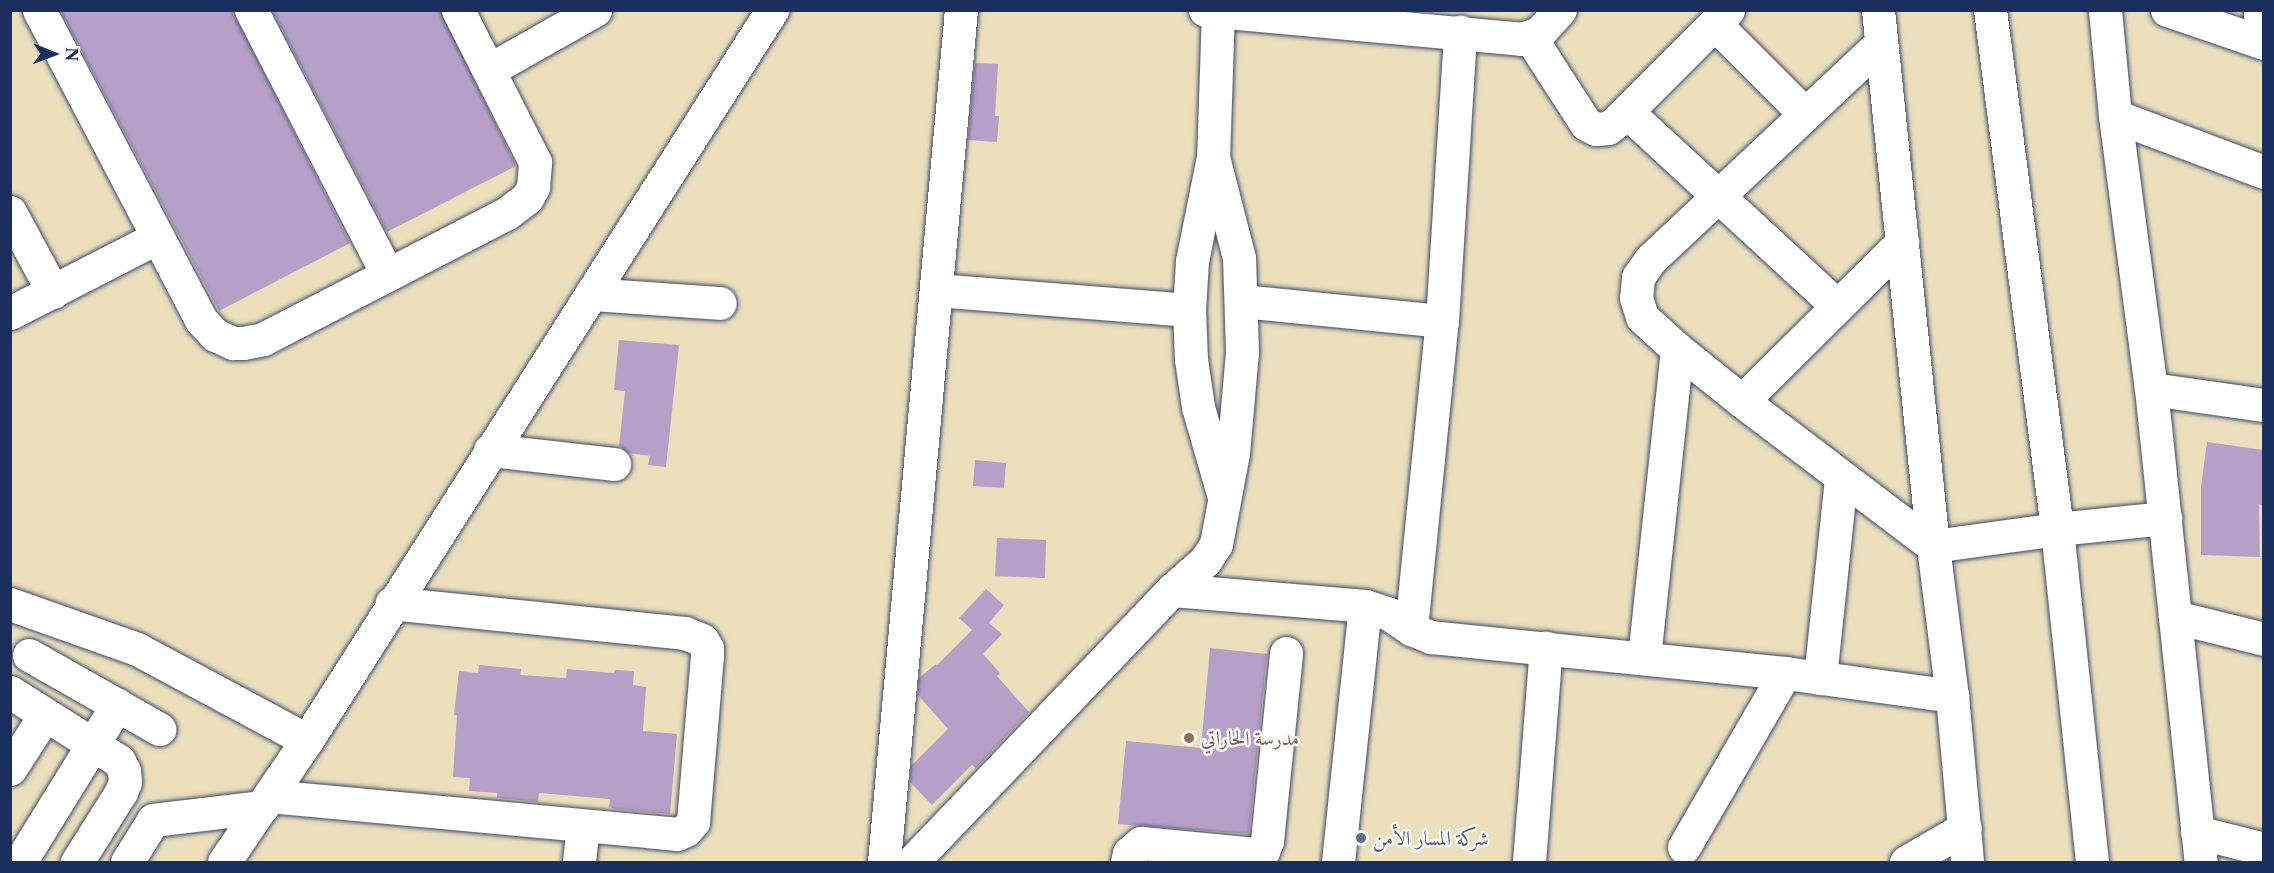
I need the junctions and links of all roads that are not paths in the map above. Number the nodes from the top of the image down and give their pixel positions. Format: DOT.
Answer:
graph roads {
  1 [pos="39,10"];
  2 [pos="250,10"];
  3 [pos="458,10"];
  4 [pos="595,10"];
  5 [pos="772,10"];
  6 [pos="961,10"];
  7 [pos="1560,10"];
  8 [pos="1878,10"];
  9 [pos="1990,10"];
  10 [pos="2105,10"];
  11 [pos="2167,10"];
  12 [pos="1213,11"];
  13 [pos="1721,17"];
  14 [pos="1460,32"];
  15 [pos="2262,32"];
  16 [pos="1530,37"];
  17 [pos="1881,43"];
  18 [pos="489,70"];
  19 [pos="1627,112"];
  20 [pos="1804,114"];
  21 [pos="2115,116"];
  22 [pos="1213,157"];
  23 [pos="2264,172"];
  24 [pos="1716,197"];
  25 [pos="10,212"];
  26 [pos="158,237"];
  27 [pos="1902,242"];
  28 [pos="387,274"];
  29 [pos="936,290"];
  30 [pos="53,292"];
  31 [pos="591,294"];
  32 [pos="1242,301"];
  33 [pos="720,303"];
  34 [pos="1837,306"];
  35 [pos="1189,310"];
  36 [pos="10,314"];
  37 [pos="1442,321"];
  38 [pos="1677,349"];
  39 [pos="2151,390"];
  40 [pos="1742,400"];
  41 [pos="2264,405"];
  42 [pos="490,450"];
  43 [pos="614,464"];
  44 [pos="1841,478"];
  45 [pos="1226,502"];
  46 [pos="2165,518"];
  47 [pos="2057,529"];
  48 [pos="1933,546"];
  49 [pos="1173,590"];
  50 [pos="392,603"];
  51 [pos="10,604"];
  52 [pos="1365,606"];
  53 [pos="2175,617"];
  54 [pos="1410,629"];
  55 [pos="2264,639"];
  56 [pos="1546,648"];
  57 [pos="1286,653"];
  58 [pos="29,655"];
  59 [pos="1644,658"];
  60 [pos="1785,673"];
  61 [pos="1820,678"];
  62 [pos="10,692"];
  63 [pos="1952,696"];
  64 [pos="117,705"];
  65 [pos="45,714"];
  66 [pos="159,729"];
  67 [pos="307,740"];
  68 [pos="92,744"];
  69 [pos="10,769"];
  70 [pos="266,802"];
  71 [pos="583,826"];
  72 [pos="1965,828"];
  73 [pos="2199,847"];
  74 [pos="1684,848"];
  75 [pos="2264,849"];
  76 [pos="20,862"];
  77 [pos="77,862"];
  78 [pos="127,862"];
  79 [pos="224,862"];
  80 [pos="579,862"];
  81 [pos="884,862"];
  82 [pos="912,862"];
  83 [pos="1127,862"];
  84 [pos="1338,862"];
  85 [pos="1529,862"];
  86 [pos="1906,862"];
  87 [pos="1967,862"];
  88 [pos="2092,862"];
  1 -- 26 [label="street"];
  2 -- 28 [label="street"];
  3 -- 18 [label="street"];
  4 -- 18 [label="street"];
  5 -- 31 [label="street"];
  6 -- 29 [label="street"];
  7 -- 16 [label="street"];
  8 -- 17 [label="street"];
  9 -- 47 [label="street"];
  10 -- 21 [label="street"];
  11 -- 15 [label="street"];
  12 -- 14 [label="street"];
  12 -- 22 [label="street"];
  13 -- 19 [label="street"];
  13 -- 20 [label="street"];
  14 -- 16 [label="street"];
  14 -- 37 [label="street"];
  16 -- 19 [label="street"];
  17 -- 20 [label="street"];
  17 -- 27 [label="street"];
  18 -- 28 [label="street"];
  19 -- 24 [label="street"];
  20 -- 24 [label="street"];
  21 -- 23 [label="street"];
  21 -- 39 [label="street"];
  22 -- 32 [label="street"];
  22 -- 35 [label="street"];
  24 -- 34 [label="street"];
  24 -- 38 [label="street"];
  25 -- 30 [label="street"];
  26 -- 28 [label="street"];
  26 -- 30 [label="street"];
  27 -- 34 [label="street"];
  27 -- 48 [label="street"];
  29 -- 35 [label="street"];
  29 -- 81 [label="street"];
  30 -- 36 [label="street"];
  31 -- 33 [label="street"];
  31 -- 42 [label="street"];
  32 -- 37 [label="street"];
  32 -- 45 [label="street"];
  34 -- 40 [label="street"];
  35 -- 45 [label="street"];
  37 -- 54 [label="street"];
  38 -- 40 [label="street"];
  38 -- 59 [label="street"];
  39 -- 41 [label="street"];
  39 -- 46 [label="street"];
  40 -- 44 [label="street"];
  42 -- 43 [label="street"];
  42 -- 50 [label="street"];
  44 -- 48 [label="street"];
  44 -- 61 [label="street"];
  45 -- 49 [label="street"];
  46 -- 47 [label="street"];
  46 -- 53 [label="street"];
  47 -- 48 [label="street"];
  47 -- 88 [label="street"];
  48 -- 63 [label="street"];
  49 -- 52 [label="street"];
  49 -- 82 [label="street"];
  50 -- 67 [label="street"];
  50 -- 71 [label="street"];
  51 -- 67 [label="street"];
  52 -- 54 [label="street"];
  52 -- 84 [label="street"];
  53 -- 55 [label="street"];
  53 -- 73 [label="street"];
  54 -- 56 [label="street"];
  56 -- 59 [label="street"];
  56 -- 85 [label="street"];
  57 -- 83 [label="street"];
  58 -- 64 [label="street"];
  59 -- 60 [label="street"];
  60 -- 61 [label="street"];
  60 -- 74 [label="street"];
  61 -- 63 [label="street"];
  62 -- 65 [label="street"];
  63 -- 72 [label="street"];
  64 -- 66 [label="street"];
  64 -- 68 [label="street"];
  65 -- 68 [label="street"];
  65 -- 69 [label="street"];
  67 -- 70 [label="street"];
  68 -- 76 [label="street"];
  68 -- 77 [label="street"];
  70 -- 71 [label="street"];
  70 -- 78 [label="street"];
  70 -- 79 [label="street"];
  71 -- 80 [label="street"];
  72 -- 86 [label="street"];
  72 -- 87 [label="street"];
  73 -- 75 [label="street"];
}
